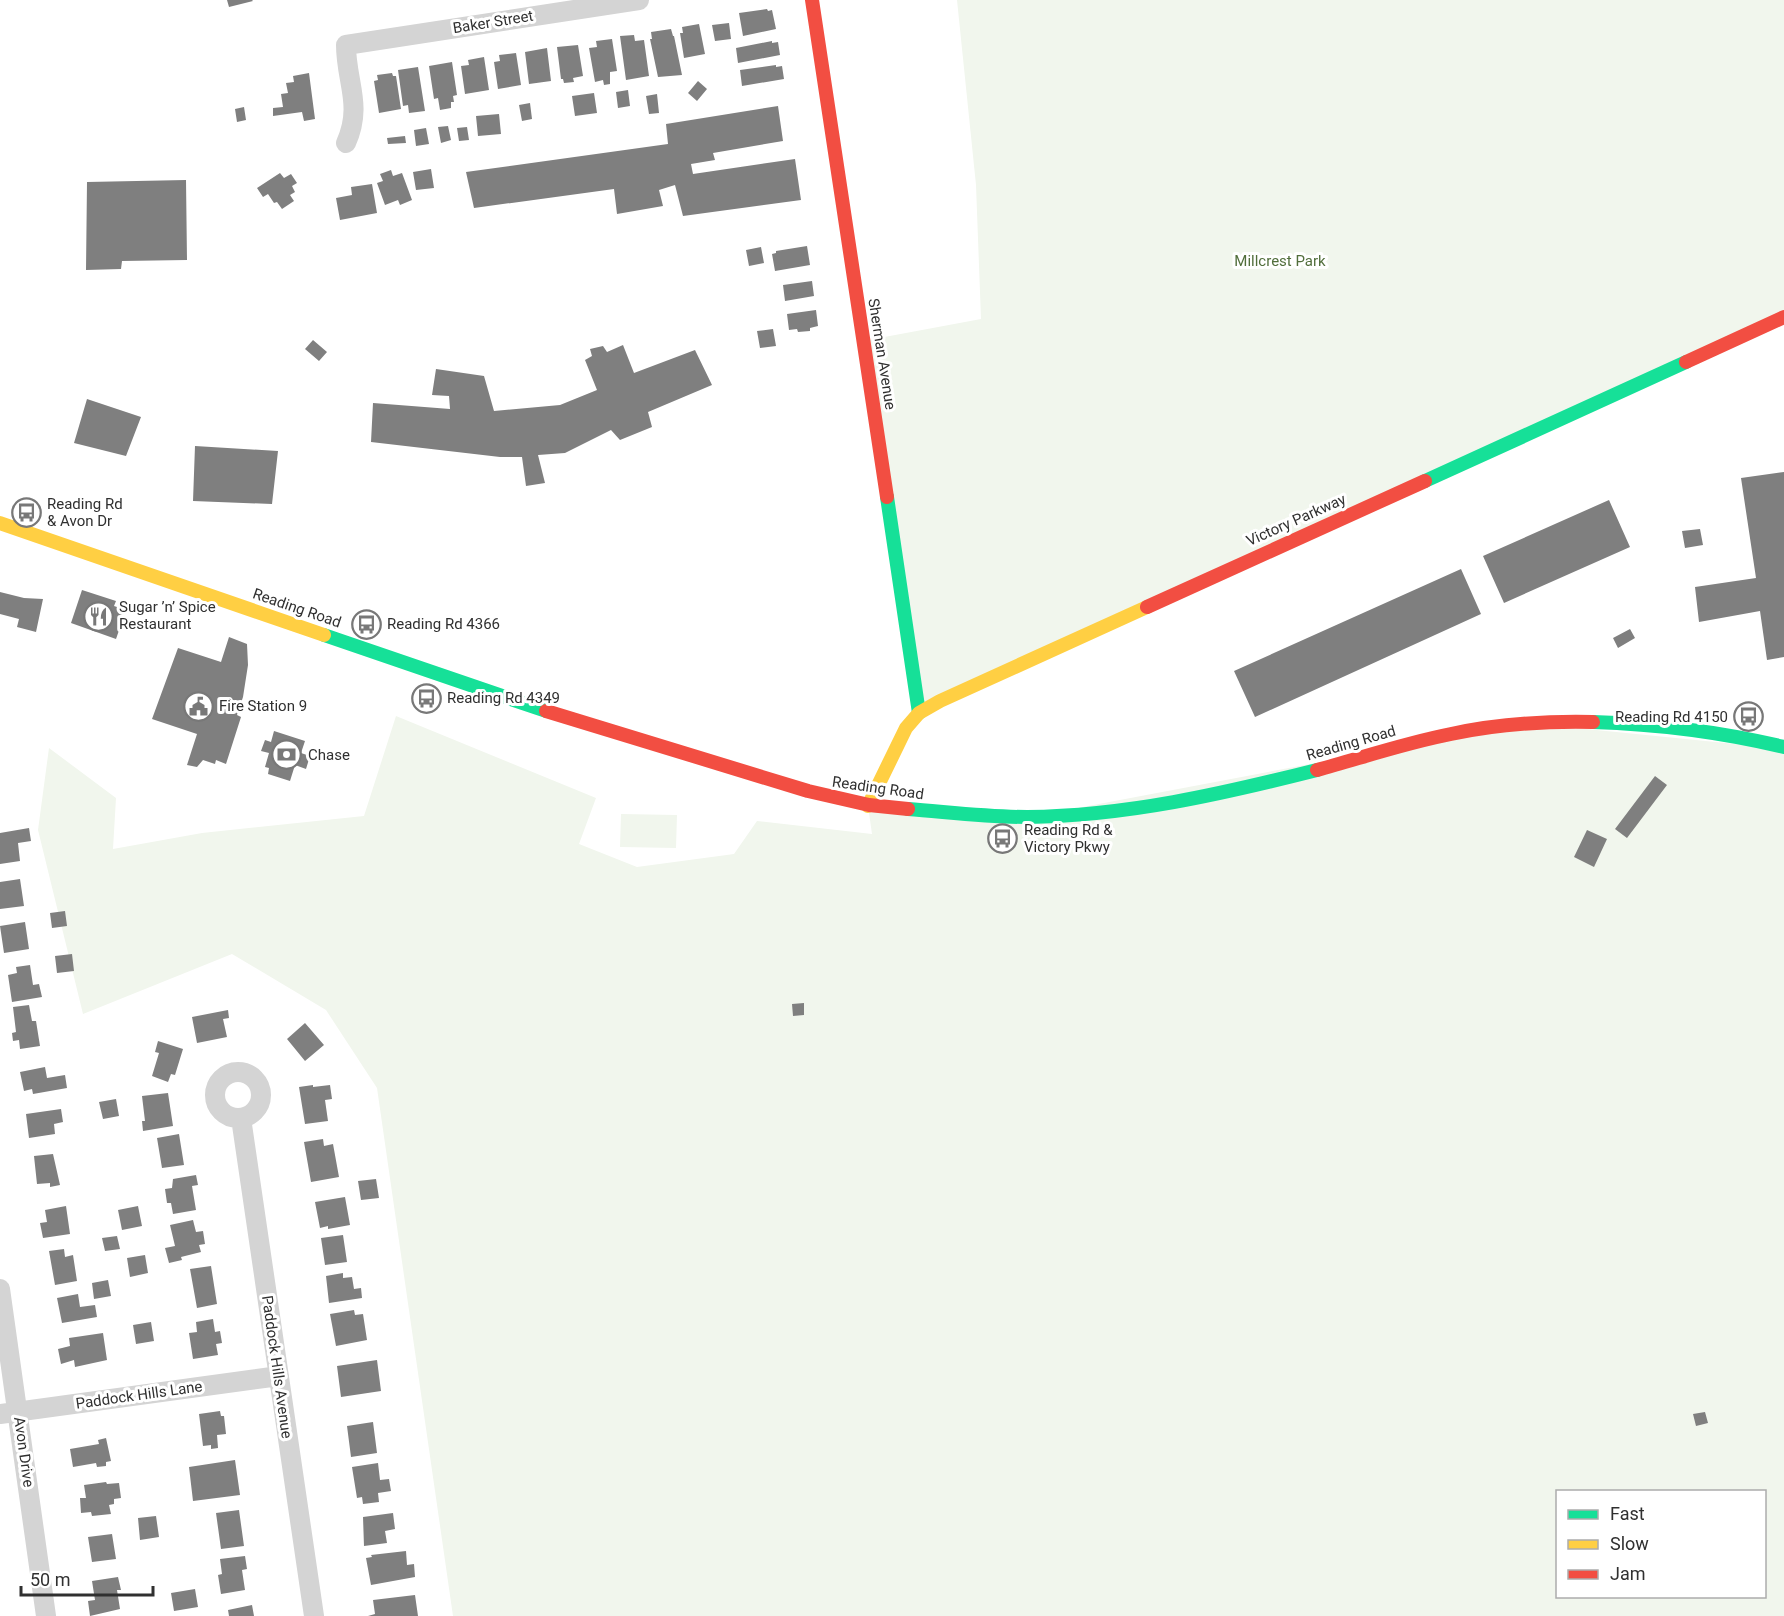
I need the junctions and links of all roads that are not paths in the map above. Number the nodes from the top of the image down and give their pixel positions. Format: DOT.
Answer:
graph roads {
  1 [pos="639,0"];
  2 [pos="812,0"];
  3 [pos="346,143"];
  4 [pos="1784,317"];
  5 [pos="0,523"];
  6 [pos="919,714"];
  7 [pos="1784,747"];
  8 [pos="868,806"];
  9 [pos="241,1118"];
  10 [pos="0,1289"];
  11 [pos="279,1376"];
  12 [pos="9,1412"];
  13 [pos="46,1616"];
  14 [pos="314,1616"];
  1 -- 3 [label="street, Baker Street"];
  2 -- 6 [label="main road, Sherman Avenue"];
  4 -- 6 [label="main road, Victory Parkway"];
  5 -- 8 [label="main road, Reading Road"];
  6 -- 8 [label="main road, Victory Parkway"];
  7 -- 8 [label="main road, Reading Road"];
  9 -- 11 [label="street, Paddock Hills Avenue"];
  10 -- 12 [label="street, Avon Drive"];
  11 -- 12 [label="street, Paddock Hills Lane"];
  11 -- 14 [label="street, Paddock Hills Avenue"];
  12 -- 13 [label="street, Avon Drive"];
}
